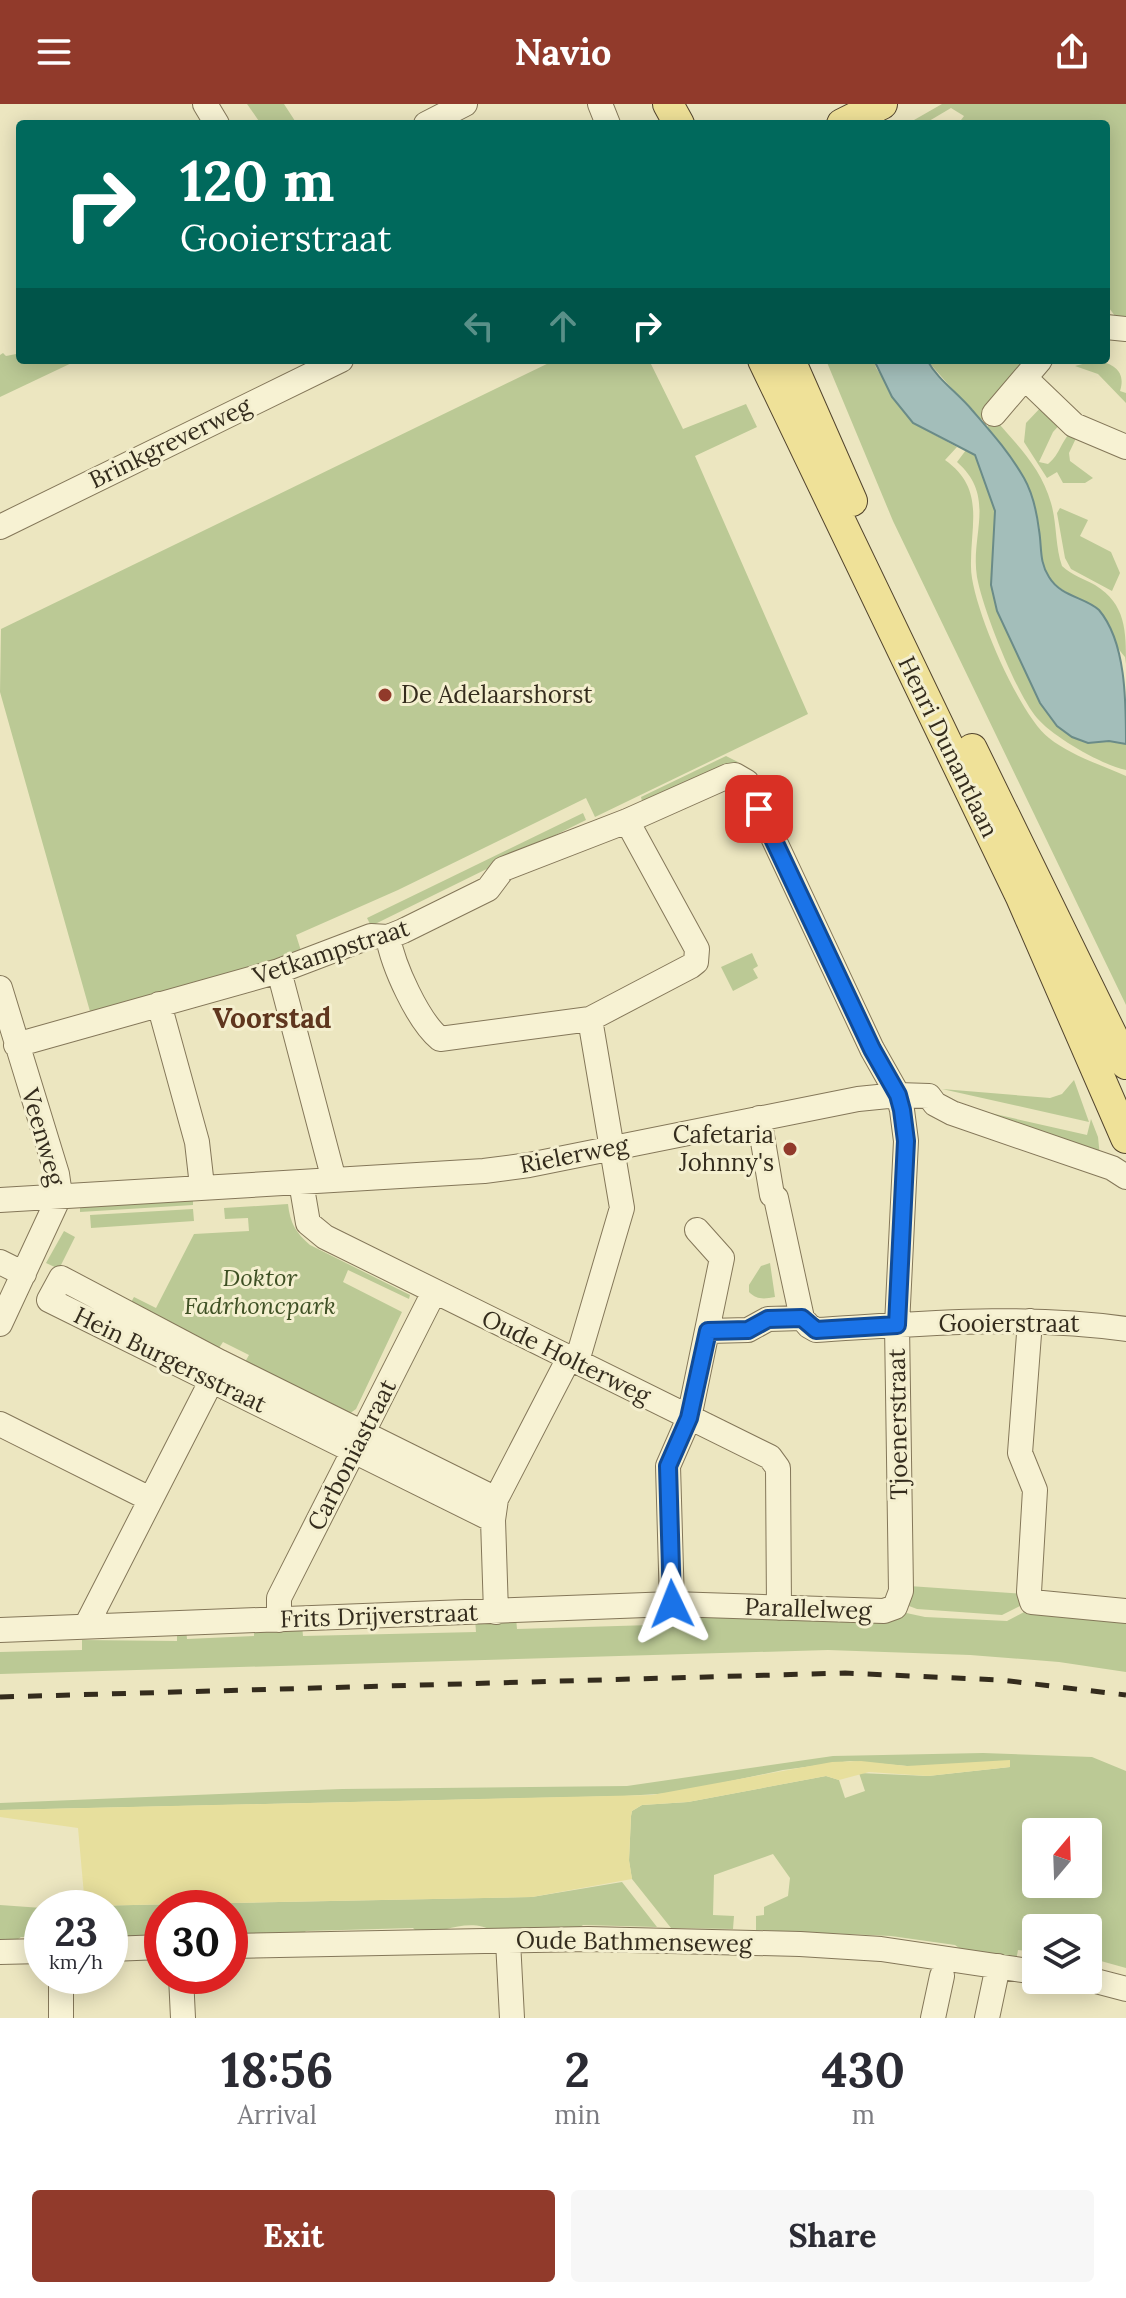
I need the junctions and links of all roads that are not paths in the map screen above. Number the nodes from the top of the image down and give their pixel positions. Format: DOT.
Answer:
graph roads {
  1 [pos="465,104"];
  2 [pos="882,104"];
  3 [pos="427,119"];
  4 [pos="850,120"];
  5 [pos="333,364"];
  6 [pos="765,364"];
  7 [pos="792,364"];
  8 [pos="1033,370"];
  9 [pos="994,414"];
  10 [pos="1126,447"];
  11 [pos="0,527"];
  12 [pos="627,821"];
  13 [pos="388,937"];
  14 [pos="279,971"];
  15 [pos="0,988"];
  16 [pos="159,1004"];
  17 [pos="590,1019"];
  18 [pos="16,1045"];
  19 [pos="1126,1064"];
  20 [pos="898,1095"];
  21 [pos="759,1118"];
  22 [pos="1126,1138"];
  23 [pos="613,1147"];
  24 [pos="1126,1177"];
  25 [pos="334,1180"];
  26 [pos="301,1182"];
  27 [pos="202,1186"];
  28 [pos="60,1195"];
  29 [pos="0,1200"];
  30 [pos="697,1230"];
  31 [pos="0,1262"];
  32 [pos="24,1274"];
  33 [pos="434,1292"];
  34 [pos="802,1318"];
  35 [pos="1030,1321"];
  36 [pos="0,1324"];
  37 [pos="897,1325"];
  38 [pos="1126,1329"];
  39 [pos="708,1331"];
  40 [pos="573,1360"];
  41 [pos="216,1371"];
  42 [pos="689,1418"];
  43 [pos="0,1424"];
  44 [pos="359,1441"];
  45 [pos="150,1499"];
  46 [pos="495,1509"];
  47 [pos="672,1604"];
  48 [pos="895,1607"];
  49 [pos="779,1608"];
  50 [pos="1126,1611"];
  51 [pos="496,1612"];
  52 [pos="279,1620"];
  53 [pos="86,1626"];
  54 [pos="0,1630"];
  55 [pos="508,1941"];
  56 [pos="248,1946"];
  57 [pos="24,1951"];
  58 [pos="0,1952"];
  59 [pos="998,1966"];
  60 [pos="1022,1970"];
  61 [pos="942,1976"];
  62 [pos="1102,1983"];
  63 [pos="1126,1989"];
  64 [pos="61,1994"];
  65 [pos="182,1994"];
  66 [pos="61,2018"];
  67 [pos="183,2018"];
  68 [pos="512,2018"];
  69 [pos="933,2018"];
  70 [pos="987,2018"];
  1 -- 3 [label="street"];
  2 -- 4 [label="main road"];
  5 -- 11 [label="street, Brinkgreverweg"];
  6 -- 22 [label="main road, Henri Dunantlaan"];
  7 -- 19 [label="main road, Henri Dunantlaan"];
  8 -- 9 [label="street"];
  8 -- 10 [label="street"];
  12 -- 13 [label="street, Vetkampstraat"];
  12 -- 17 [label="street"];
  12 -- 20 [label="street, Tjoenerstraat"];
  13 -- 14 [label="street, Vetkampstraat"];
  13 -- 17 [label="street"];
  14 -- 16 [label="street, Vetkampstraat"];
  14 -- 25 [label="street"];
  15 -- 18 [label="street, Veenweg"];
  16 -- 18 [label="street, Vetkampstraat"];
  16 -- 27 [label="street"];
  17 -- 23 [label="street"];
  18 -- 28 [label="street, Veenweg"];
  20 -- 21 [label="street, Rielerweg"];
  20 -- 24 [label="street, Rielerweg"];
  20 -- 37 [label="street, Tjoenerstraat"];
  21 -- 23 [label="street, Rielerweg"];
  21 -- 34 [label="street"];
  23 -- 25 [label="street, Rielerweg"];
  23 -- 40 [label="street"];
  25 -- 26 [label="street, Rielerweg"];
  26 -- 27 [label="street, Rielerweg"];
  26 -- 33 [label="street, Oude Holterweg"];
  27 -- 28 [label="street, Rielerweg"];
  28 -- 29 [label="street, Rielerweg"];
  28 -- 32 [label="street, Veenweg"];
  30 -- 39 [label="street"];
  31 -- 32 [label="street"];
  32 -- 36 [label="street, Veenweg"];
  33 -- 40 [label="street, Oude Holterweg"];
  33 -- 44 [label="street, Carboniastraat"];
  34 -- 37 [label="street, Gooierstraat"];
  34 -- 39 [label="street, Gooierstraat"];
  35 -- 37 [label="street, Gooierstraat"];
  35 -- 38 [label="street, Gooierstraat"];
  35 -- 50 [label="street"];
  37 -- 48 [label="street, Tjoenerstraat"];
  39 -- 42 [label="street"];
  40 -- 42 [label="street, Oude Holterweg"];
  40 -- 46 [label="street"];
  41 -- 41 [label="street, Hein Burgersstraat"];
  41 -- 44 [label="street, Hein Burgersstraat"];
  41 -- 45 [label="street"];
  42 -- 47 [label="street"];
  42 -- 49 [label="street, Oude Holterweg"];
  43 -- 45 [label="street"];
  44 -- 46 [label="street, Hein Burgersstraat"];
  44 -- 52 [label="street, Carboniastraat"];
  45 -- 53 [label="street"];
  46 -- 51 [label="street"];
  47 -- 49 [label="street, Parallelweg"];
  47 -- 51 [label="street, Frits Drijverstraat"];
  48 -- 49 [label="street, Parallelweg"];
  51 -- 52 [label="street, Frits Drijverstraat"];
  52 -- 53 [label="street, Frits Drijverstraat"];
  53 -- 54 [label="street, Frits Drijverstraat"];
  55 -- 56 [label="street, Oude Bathmenseweg"];
  55 -- 59 [label="street, Oude Bathmenseweg"];
  55 -- 68 [label="street"];
  57 -- 58 [label="street"];
  59 -- 60 [label="street, Oude Bathmenseweg"];
  59 -- 70 [label="street"];
  61 -- 69 [label="street"];
  62 -- 63 [label="street"];
  64 -- 66 [label="street"];
  65 -- 67 [label="street"];
}
